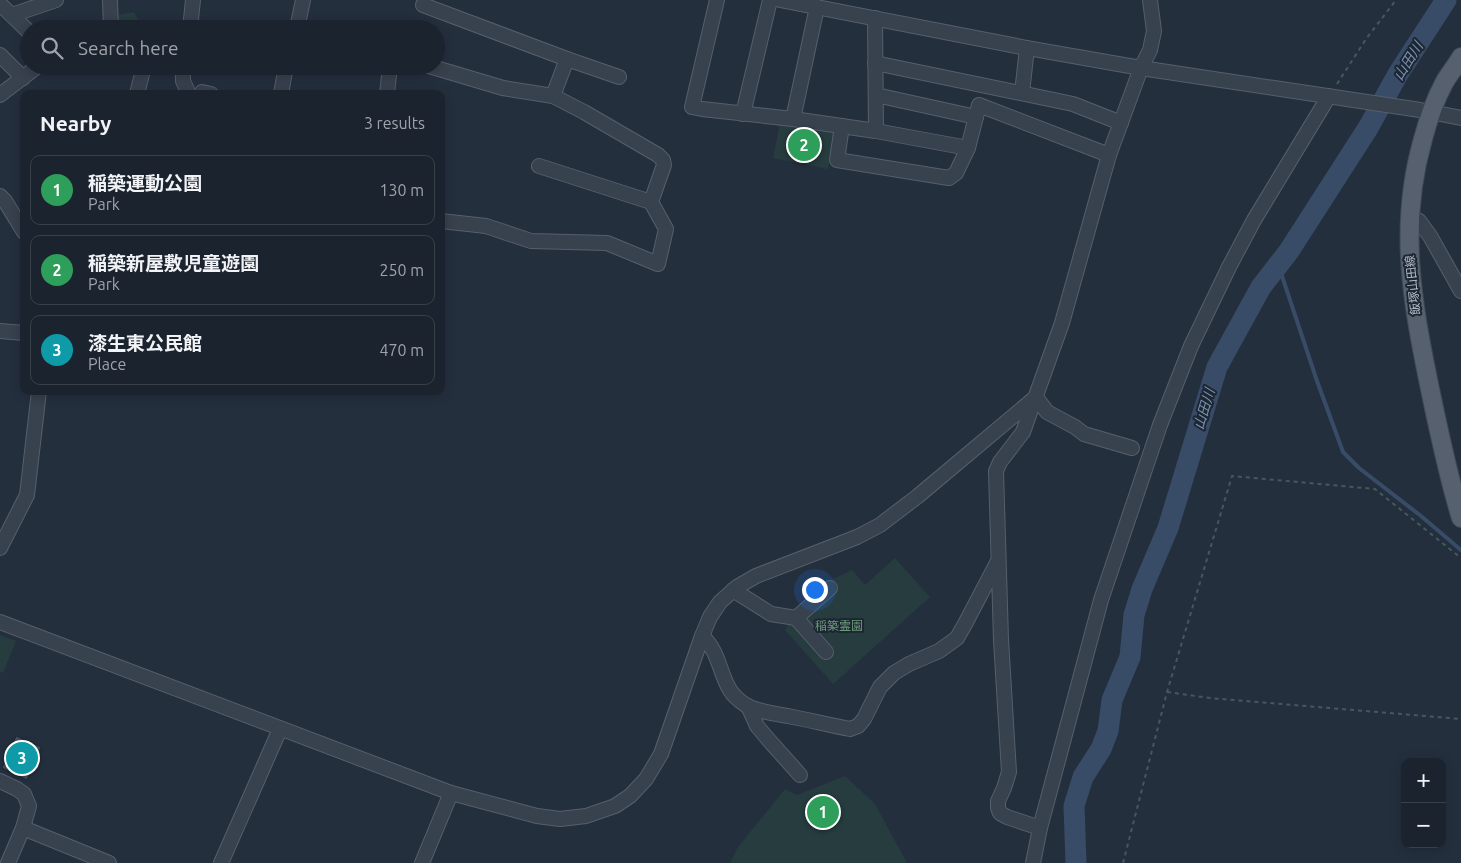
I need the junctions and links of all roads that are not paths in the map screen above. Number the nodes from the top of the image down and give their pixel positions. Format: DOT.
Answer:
graph roads {
  1 [pos="56,0"];
  2 [pos="110,0"];
  3 [pos="193,0"];
  4 [pos="303,0"];
  5 [pos="717,0"];
  6 [pos="770,0"];
  7 [pos="780,0"];
  8 [pos="1150,0"];
  9 [pos="0,4"];
  10 [pos="423,5"];
  11 [pos="817,7"];
  12 [pos="12,15"];
  13 [pos="875,18"];
  14 [pos="111,20"];
  15 [pos="191,20"];
  16 [pos="299,20"];
  17 [pos="20,23"];
  18 [pos="1027,48"];
  19 [pos="0,55"];
  20 [pos="1461,57"];
  21 [pos="567,59"];
  22 [pos="876,63"];
  23 [pos="1141,68"];
  24 [pos="445,71"];
  25 [pos="27,75"];
  26 [pos="142,75"];
  27 [pos="183,75"];
  28 [pos="285,75"];
  29 [pos="389,75"];
  30 [pos="619,77"];
  31 [pos="23,78"];
  32 [pos="982,85"];
  33 [pos="138,90"];
  34 [pos="196,90"];
  35 [pos="283,90"];
  36 [pos="387,90"];
  37 [pos="1022,93"];
  38 [pos="0,95"];
  39 [pos="876,95"];
  40 [pos="553,96"];
  41 [pos="1329,96"];
  42 [pos="977,111"];
  43 [pos="1425,111"];
  44 [pos="743,114"];
  45 [pos="1461,118"];
  46 [pos="793,119"];
  47 [pos="1121,123"];
  48 [pos="842,126"];
  49 [pos="876,131"];
  50 [pos="968,148"];
  51 [pos="1109,155"];
  52 [pos="539,166"];
  53 [pos="0,196"];
  54 [pos="651,202"];
  55 [pos="1409,216"];
  56 [pos="445,221"];
  57 [pos="20,224"];
  58 [pos="1461,291"];
  59 [pos="0,331"];
  60 [pos="20,334"];
  61 [pos="40,395"];
  62 [pos="1036,397"];
  63 [pos="1132,448"];
  64 [pos="1461,518"];
  65 [pos="0,548"];
  66 [pos="998,561"];
  67 [pos="830,588"];
  68 [pos="734,590"];
  69 [pos="796,618"];
  70 [pos="0,622"];
  71 [pos="702,636"];
  72 [pos="826,652"];
  73 [pos="748,706"];
  74 [pos="280,729"];
  75 [pos="800,775"];
  76 [pos="0,781"];
  77 [pos="450,793"];
  78 [pos="23,828"];
  79 [pos="1040,828"];
  80 [pos="83,858"];
  81 [pos="8,863"];
  82 [pos="109,863"];
  83 [pos="221,863"];
  84 [pos="422,863"];
  85 [pos="1033,863"];
  1 -- 12 [label="street"];
  2 -- 14 [label="street"];
  3 -- 15 [label="street"];
  4 -- 16 [label="street"];
  5 -- 44 [label="street"];
  6 -- 44 [label="street"];
  7 -- 11 [label="street"];
  8 -- 23 [label="street"];
  9 -- 12 [label="street"];
  10 -- 21 [label="street"];
  11 -- 13 [label="street"];
  11 -- 46 [label="street"];
  12 -- 17 [label="street"];
  13 -- 18 [label="street"];
  13 -- 22 [label="street"];
  18 -- 23 [label="street"];
  18 -- 37 [label="street"];
  19 -- 31 [label="street"];
  20 -- 43 [label="main road, 飯塚山田線"];
  21 -- 30 [label="street"];
  21 -- 40 [label="street"];
  22 -- 32 [label="street"];
  22 -- 39 [label="street"];
  23 -- 41 [label="street"];
  23 -- 47 [label="street"];
  24 -- 40 [label="street"];
  25 -- 31 [label="street"];
  26 -- 33 [label="street"];
  27 -- 34 [label="street"];
  28 -- 35 [label="street"];
  29 -- 36 [label="street"];
  31 -- 38 [label="street"];
  32 -- 37 [label="street"];
  32 -- 42 [label="street"];
  37 -- 47 [label="street"];
  39 -- 42 [label="street"];
  39 -- 49 [label="street"];
  40 -- 54 [label="street"];
  41 -- 43 [label="street"];
  41 -- 79 [label="street"];
  42 -- 50 [label="street"];
  42 -- 51 [label="street"];
  43 -- 45 [label="street"];
  43 -- 55 [label="main road, 飯塚山田線"];
  44 -- 46 [label="street"];
  46 -- 48 [label="street"];
  47 -- 51 [label="street"];
  48 -- 49 [label="street"];
  48 -- 50 [label="street"];
  49 -- 50 [label="street"];
  51 -- 62 [label="street"];
  52 -- 54 [label="street"];
  53 -- 57 [label="street"];
  54 -- 56 [label="street"];
  55 -- 58 [label="street"];
  55 -- 64 [label="main road, 飯塚山田線"];
  59 -- 60 [label="street"];
  61 -- 65 [label="street"];
  62 -- 63 [label="street"];
  62 -- 66 [label="street"];
  62 -- 68 [label="street"];
  66 -- 73 [label="street"];
  66 -- 79 [label="street"];
  67 -- 69 [label="street"];
  68 -- 69 [label="street"];
  68 -- 71 [label="street"];
  69 -- 72 [label="street"];
  70 -- 74 [label="street"];
  71 -- 73 [label="street"];
  71 -- 77 [label="street"];
  73 -- 75 [label="street"];
  74 -- 77 [label="street"];
  74 -- 83 [label="street"];
  76 -- 78 [label="street"];
  77 -- 84 [label="street"];
  78 -- 80 [label="street"];
  78 -- 81 [label="street"];
  79 -- 85 [label="street"];
  80 -- 82 [label="street"];
}
